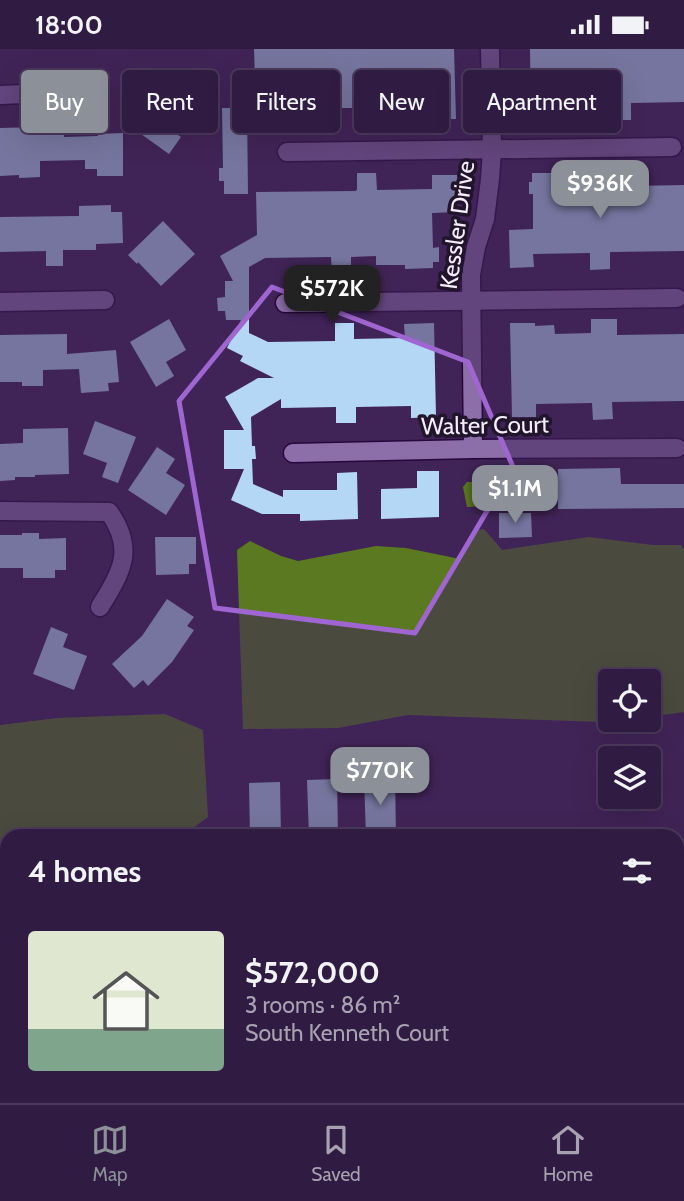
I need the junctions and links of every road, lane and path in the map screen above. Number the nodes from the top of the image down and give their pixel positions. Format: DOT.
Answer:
graph roads {
  1 [pos="490,49"];
  2 [pos="21,94"];
  3 [pos="0,95"];
  4 [pos="672,147"];
  5 [pos="492,150"];
  6 [pos="287,152"];
  7 [pos="677,298"];
  8 [pos="105,300"];
  9 [pos="471,300"];
  10 [pos="0,302"];
  11 [pos="285,303"];
  12 [pos="677,448"];
  13 [pos="474,449"];
  14 [pos="293,453"];
  15 [pos="0,511"];
  16 [pos="100,607"];
  1 -- 5 [label="street, Kessler Drive"];
  2 -- 3 [label="street"];
  4 -- 5 [label="street"];
  5 -- 6 [label="street"];
  5 -- 9 [label="street, Kessler Drive"];
  7 -- 9 [label="street"];
  8 -- 10 [label="street"];
  9 -- 11 [label="street"];
  9 -- 13 [label="street, Kessler Drive"];
  12 -- 13 [label="street, Walter Court"];
  13 -- 14 [label="street, Walter Court"];
  15 -- 16 [label="street"];
}
